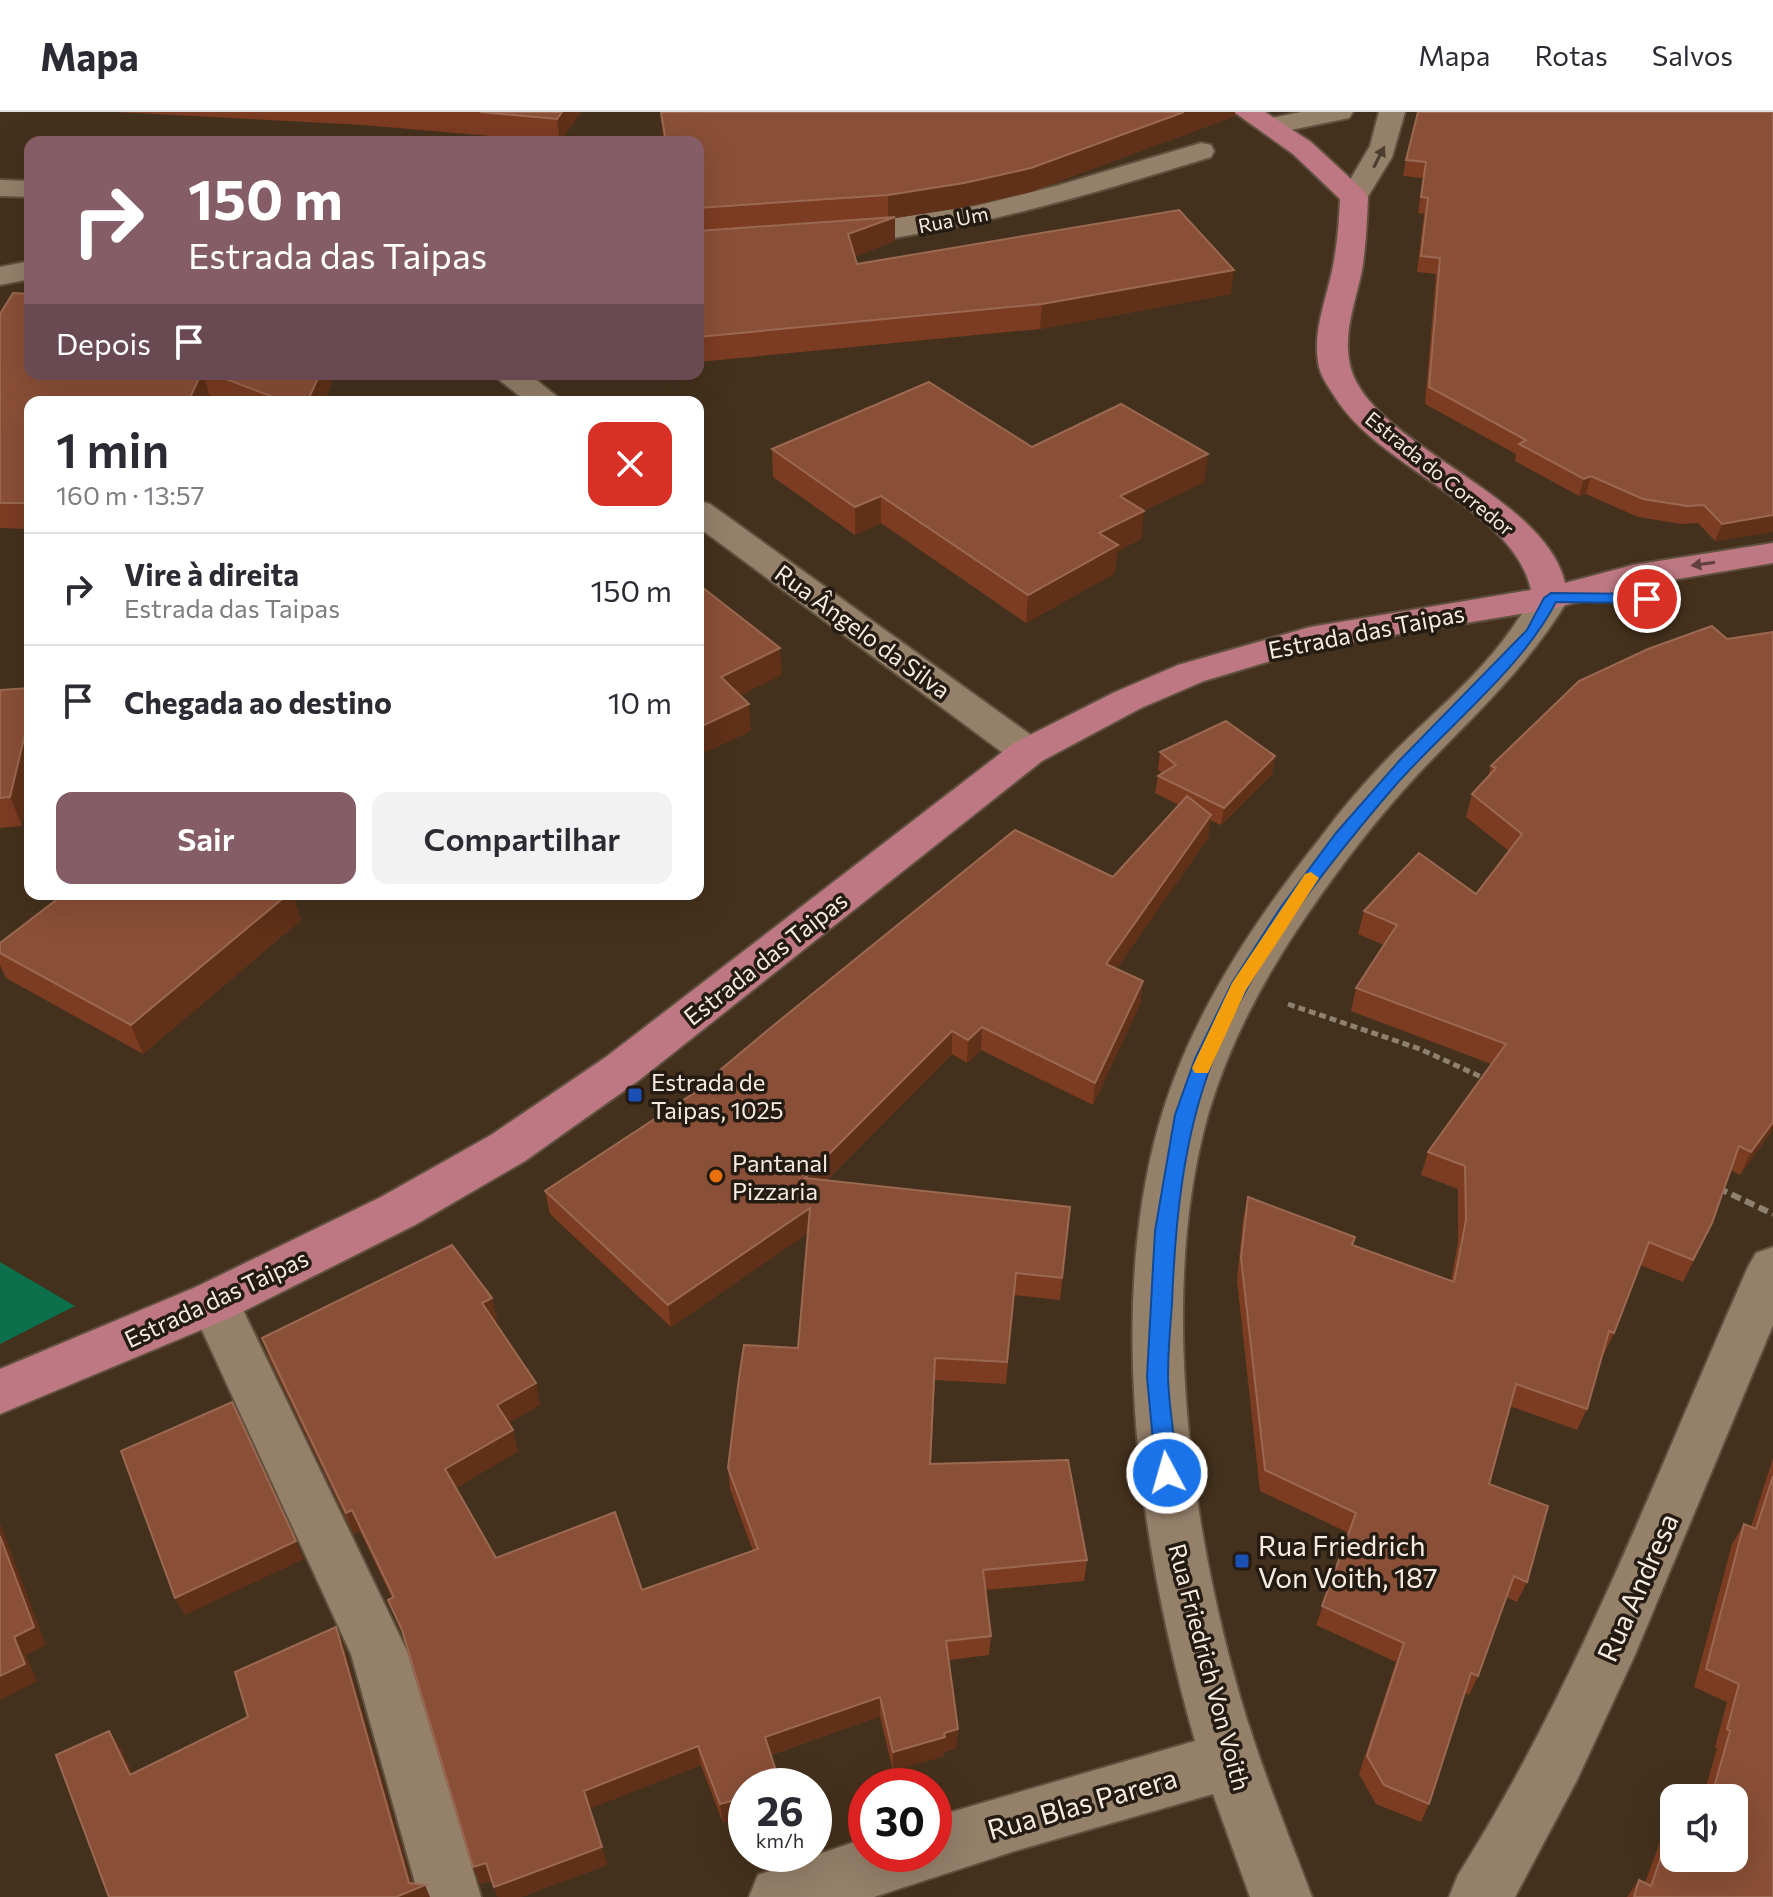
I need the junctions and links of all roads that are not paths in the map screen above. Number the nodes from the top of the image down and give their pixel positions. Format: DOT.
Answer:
graph roads {
  1 [pos="1247,112"];
  2 [pos="1340,112"];
  3 [pos="1392,112"];
  4 [pos="1271,126"];
  5 [pos="1201,151"];
  6 [pos="0,188"];
  7 [pos="24,189"];
  8 [pos="1354,197"];
  9 [pos="804,239"];
  10 [pos="24,271"];
  11 [pos="0,276"];
  12 [pos="517,380"];
  13 [pos="539,396"];
  14 [pos="704,515"];
  15 [pos="1773,553"];
  16 [pos="1773,583"];
  17 [pos="1551,598"];
  18 [pos="1028,752"];
  19 [pos="1773,1267"];
  20 [pos="214,1302"];
  21 [pos="0,1392"];
  22 [pos="1231,1760"];
  23 [pos="952,1842"];
  24 [pos="857,1872"];
  25 [pos="450,1897"];
  26 [pos="780,1897"];
  27 [pos="1281,1897"];
  28 [pos="1480,1897"];
  1 -- 4 [label="main road"];
  2 -- 4 [label="street"];
  8 -- 3 [label="street, one-way"];
  4 -- 8 [label="main road"];
  5 -- 9 [label="street, Rua Um"];
  6 -- 7 [label="street"];
  8 -- 17 [label="main road, Estrada do Corredor"];
  10 -- 11 [label="street"];
  12 -- 13 [label="street"];
  14 -- 18 [label="street, Rua Ângelo da Silva"];
  15 -- 17 [label="main road, Estrada das Taipas, one-way"];
  16 -- 17 [label="main road, Estrada das Taipas"];
  17 -- 18 [label="main road, Estrada das Taipas"];
  17 -- 22 [label="street, Rua Friedrich Von Voith"];
  18 -- 20 [label="main road, Estrada das Taipas"];
  19 -- 28 [label="street, Rua Andresa"];
  20 -- 21 [label="main road, Estrada das Taipas"];
  20 -- 25 [label="street"];
  22 -- 23 [label="street, Rua Blas Parera"];
  22 -- 27 [label="street, Rua Friedrich Von Voith"];
  24 -- 26 [label="street"];
}
